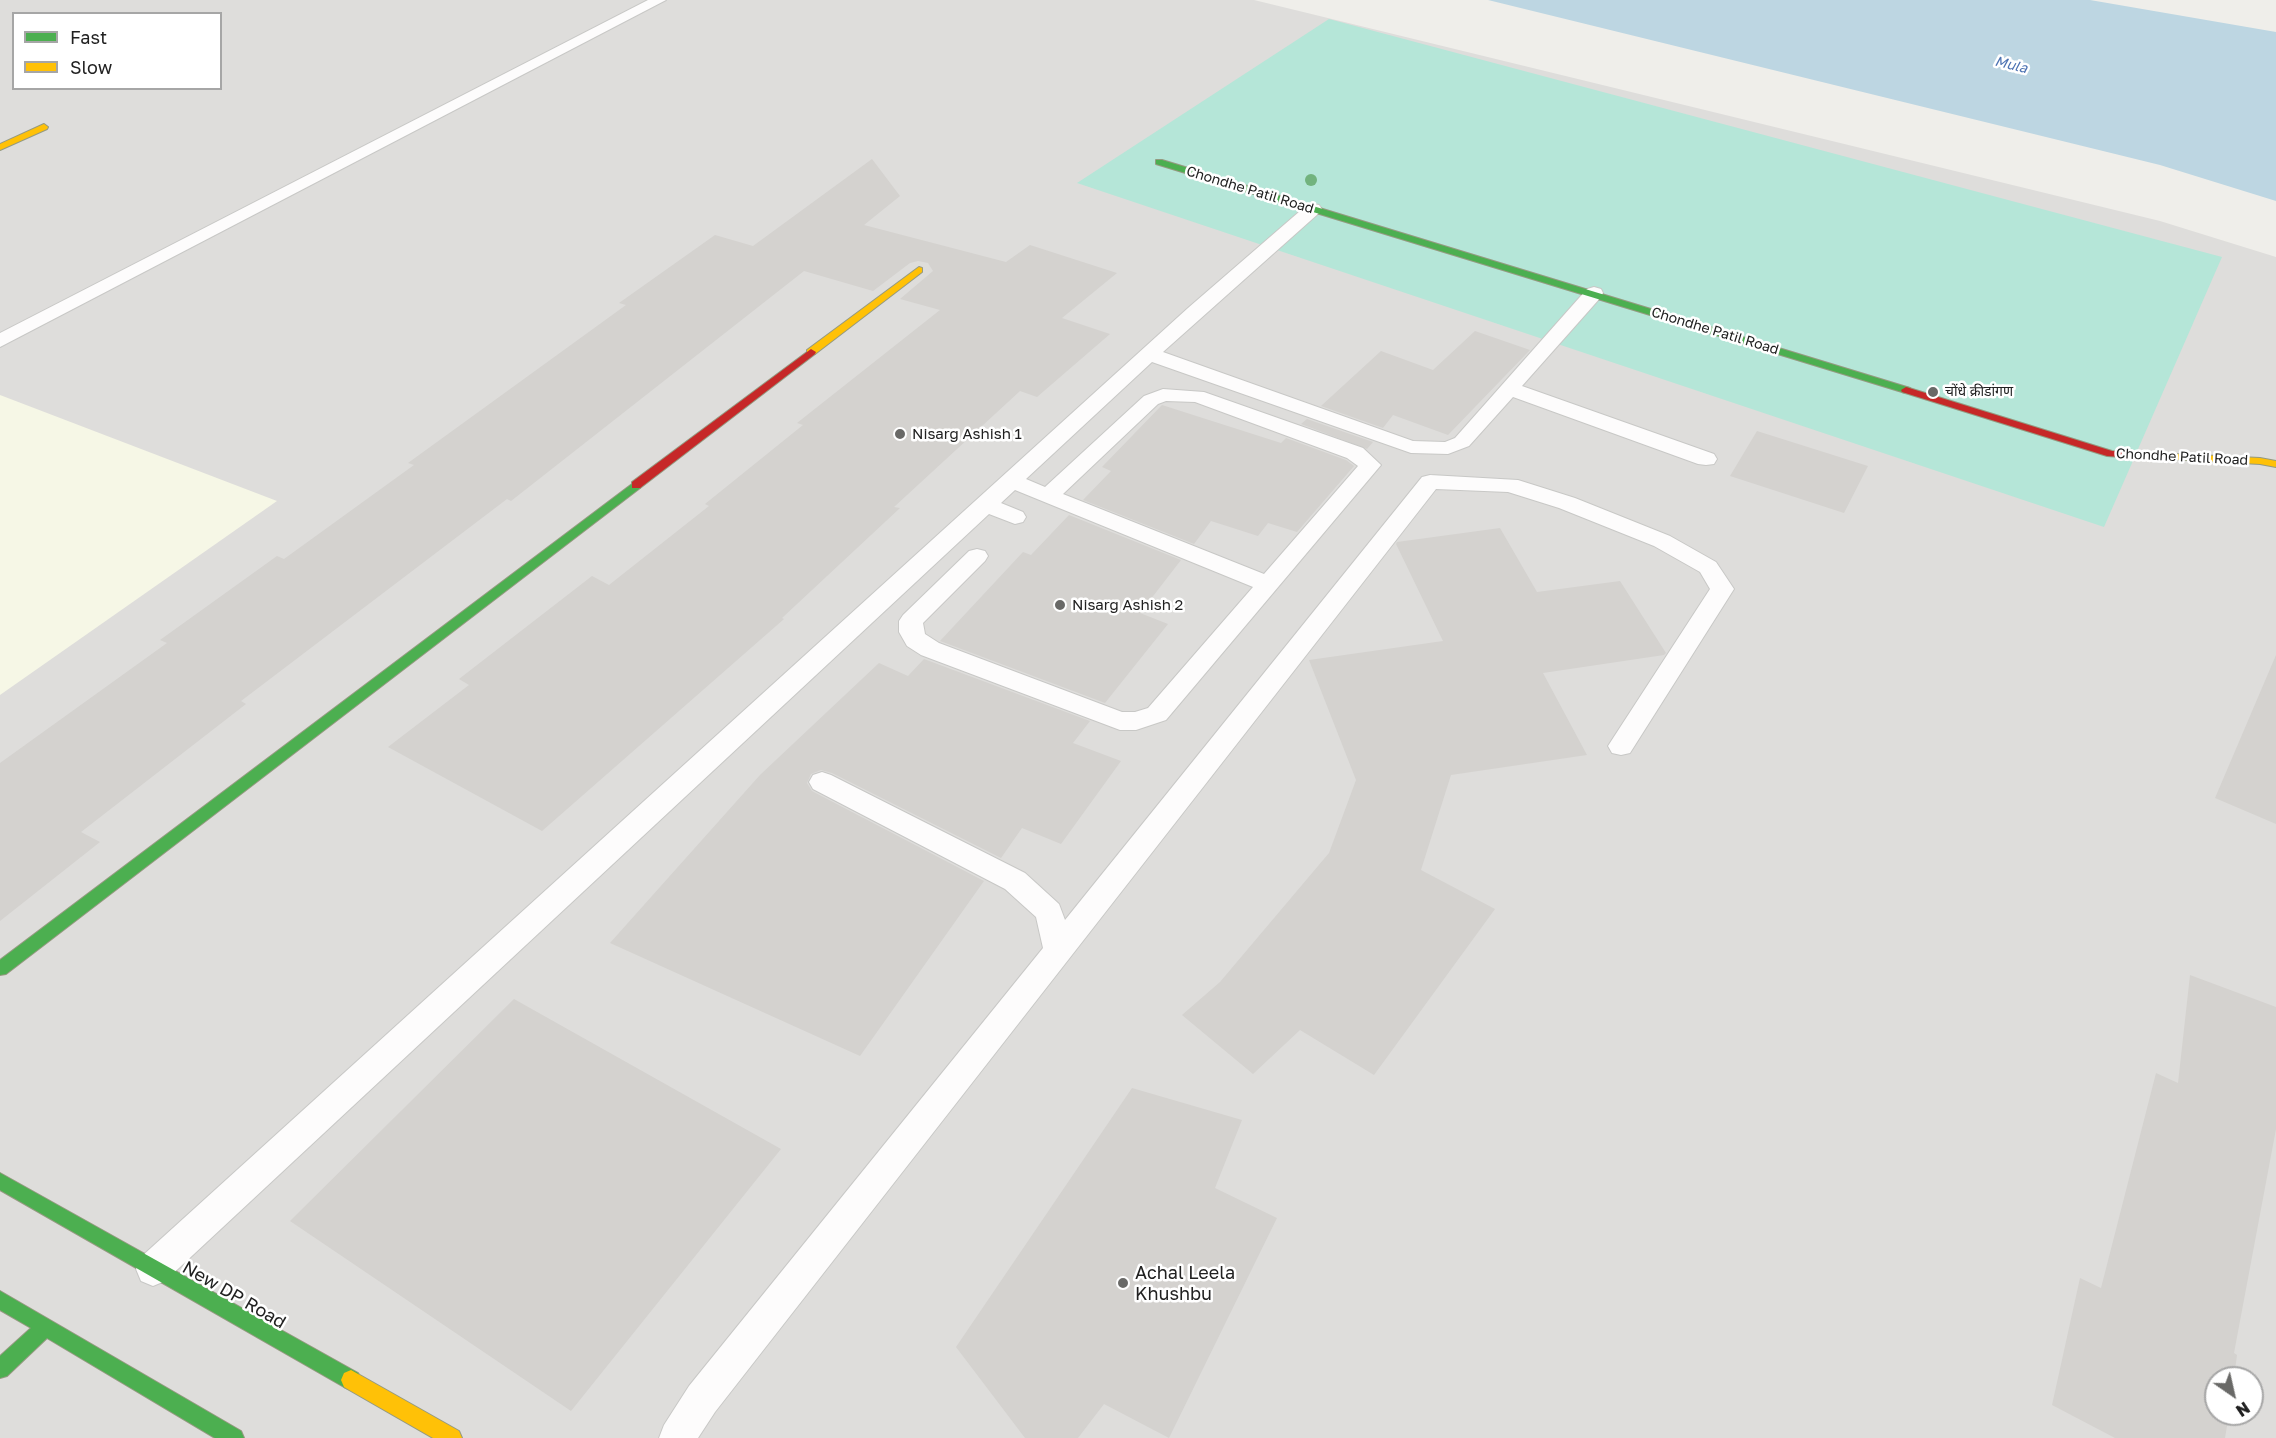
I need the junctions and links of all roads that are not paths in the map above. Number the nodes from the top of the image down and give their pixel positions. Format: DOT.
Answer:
graph roads {
  1 [pos="659,0"];
  2 [pos="44,126"];
  3 [pos="0,147"];
  4 [pos="1159,162"];
  5 [pos="1313,209"];
  6 [pos="919,270"];
  7 [pos="1594,293"];
  8 [pos="0,341"];
  9 [pos="1149,354"];
  10 [pos="1510,389"];
  11 [pos="1706,459"];
  12 [pos="2276,464"];
  13 [pos="1011,481"];
  14 [pos="1048,496"];
  15 [pos="985,505"];
  16 [pos="1015,517"];
  17 [pos="977,556"];
  18 [pos="1269,585"];
  19 [pos="1622,746"];
  20 [pos="822,782"];
  21 [pos="1058,952"];
  22 [pos="0,969"];
  23 [pos="0,1181"];
  24 [pos="153,1269"];
  25 [pos="0,1300"];
  26 [pos="46,1327"];
  27 [pos="0,1369"];
  28 [pos="234,1438"];
  29 [pos="452,1438"];
  30 [pos="676,1438"];
  1 -- 8 [label="lane"];
  2 -- 3 [label="street"];
  4 -- 5 [label="street, Chondhe Patil Road"];
  5 -- 7 [label="street, Chondhe Patil Road"];
  5 -- 9 [label="lane"];
  6 -- 22 [label="street"];
  7 -- 10 [label="lane"];
  7 -- 12 [label="street, Chondhe Patil Road"];
  9 -- 10 [label="lane"];
  9 -- 13 [label="lane"];
  10 -- 11 [label="lane"];
  13 -- 14 [label="lane"];
  13 -- 15 [label="lane"];
  14 -- 18 [label="lane"];
  14 -- 18 [label="lane"];
  15 -- 16 [label="lane"];
  15 -- 24 [label="lane"];
  17 -- 18 [label="lane"];
  19 -- 21 [label="lane"];
  20 -- 21 [label="lane"];
  21 -- 30 [label="lane"];
  23 -- 24 [label="street, New DP Road"];
  24 -- 29 [label="street, New DP Road"];
  25 -- 26 [label="street"];
  26 -- 27 [label="street"];
  26 -- 28 [label="street"];
}
